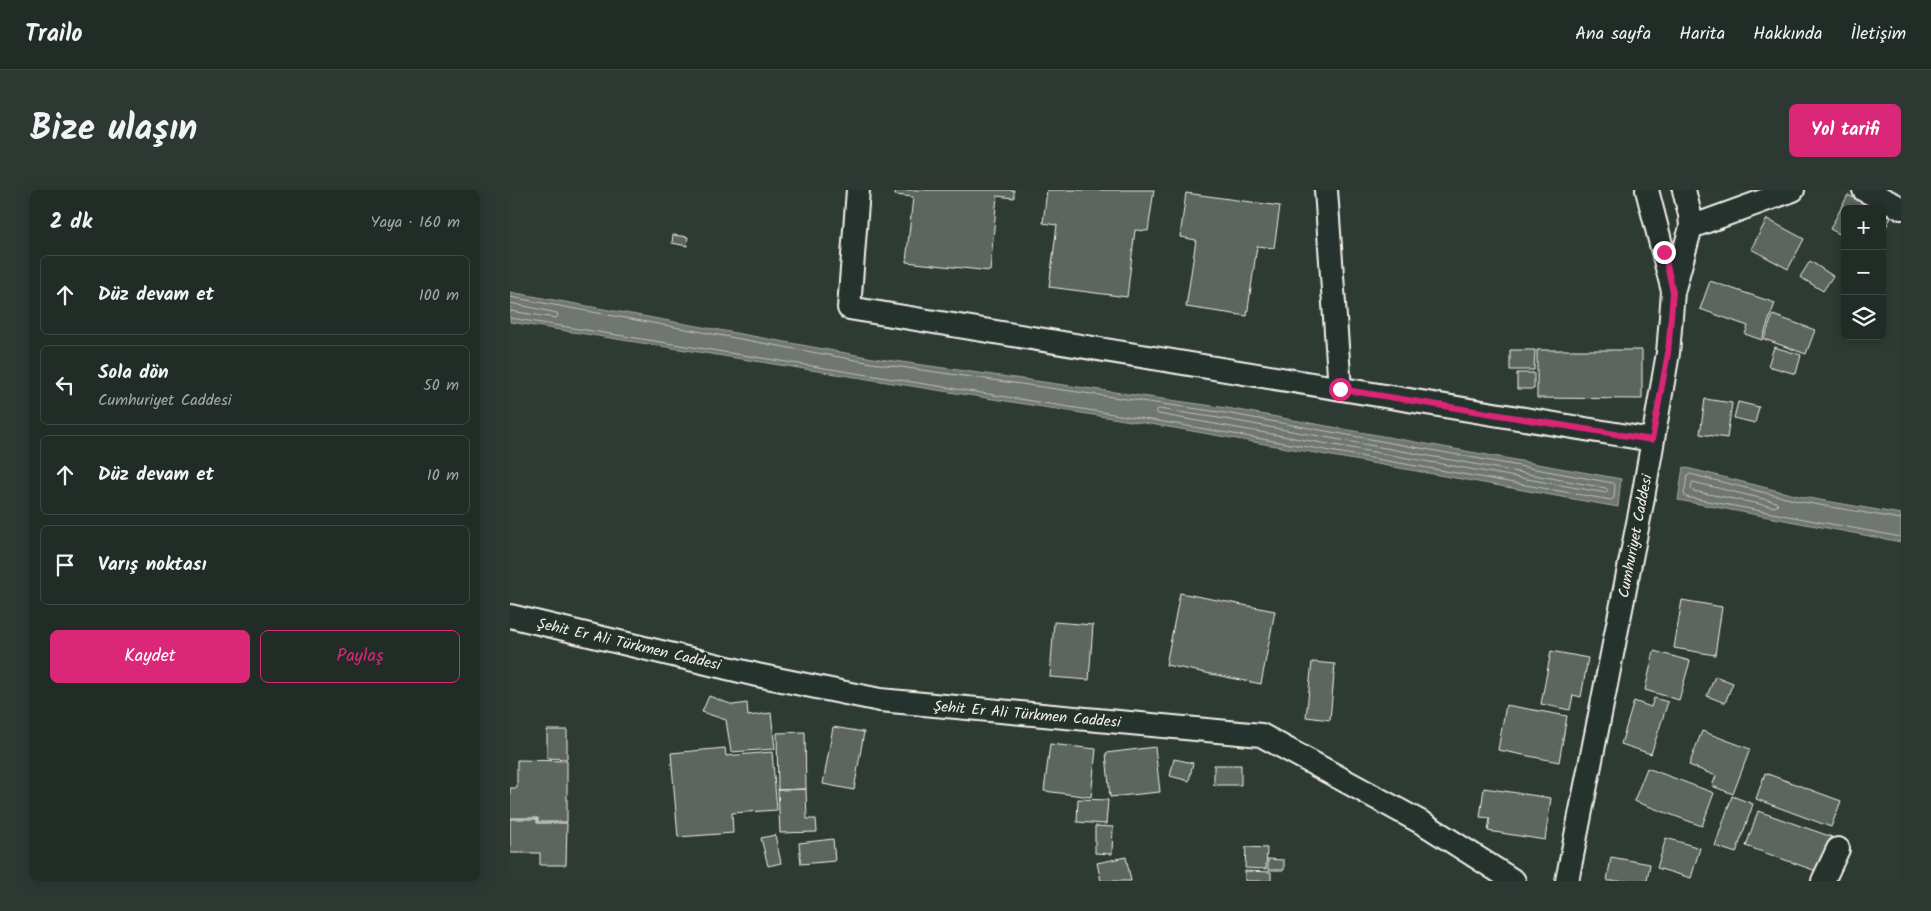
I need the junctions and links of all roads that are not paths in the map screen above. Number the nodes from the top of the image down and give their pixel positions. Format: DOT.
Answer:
graph roads {
  1 [pos="858,190"];
  2 [pos="1326,190"];
  3 [pos="1647,190"];
  4 [pos="1684,190"];
  5 [pos="1793,190"];
  6 [pos="1864,190"];
  7 [pos="1901,208"];
  8 [pos="1691,227"];
  9 [pos="1673,292"];
  10 [pos="1340,389"];
  11 [pos="1652,440"];
  12 [pos="510,616"];
  13 [pos="1838,849"];
  14 [pos="1514,881"];
  15 [pos="1567,881"];
  16 [pos="1823,881"];
  1 -- 10 [label="street"];
  2 -- 10 [label="street"];
  3 -- 9 [label="street"];
  4 -- 8 [label="street, Cumhuriyet Caddesi"];
  5 -- 8 [label="street"];
  6 -- 7 [label="street"];
  8 -- 9 [label="street, Cumhuriyet Caddesi"];
  9 -- 11 [label="street, Cumhuriyet Caddesi"];
  10 -- 11 [label="street"];
  11 -- 15 [label="street, Cumhuriyet Caddesi"];
  12 -- 14 [label="street, Şehit Er Ali Türkmen Caddesi"];
  13 -- 16 [label="street"];
}
